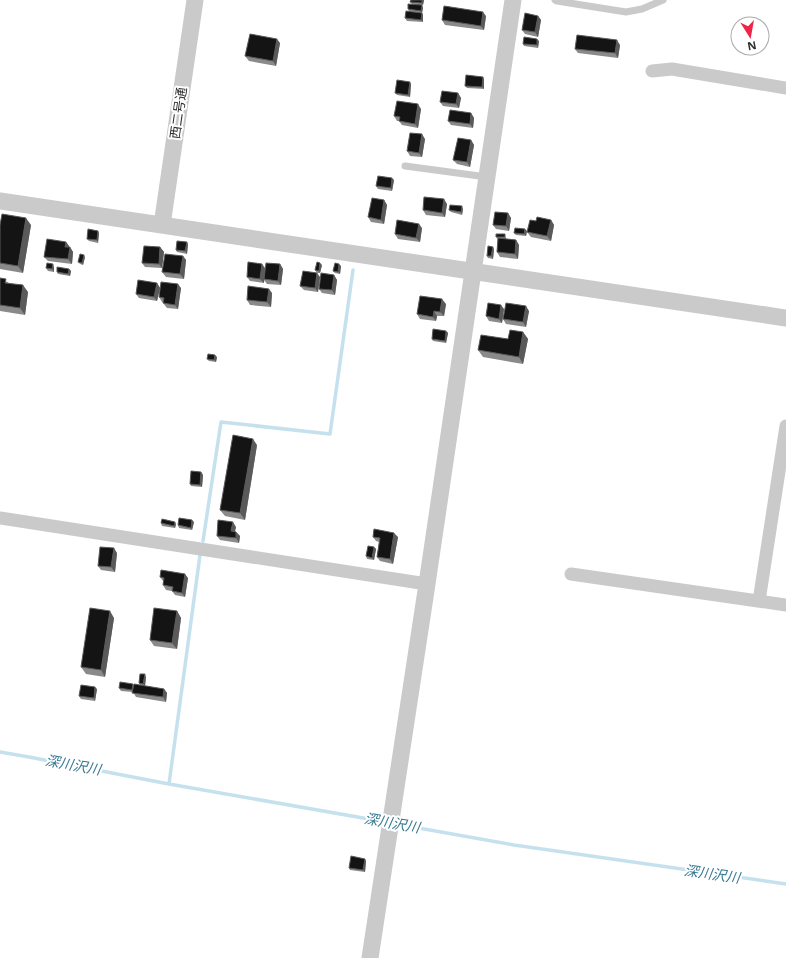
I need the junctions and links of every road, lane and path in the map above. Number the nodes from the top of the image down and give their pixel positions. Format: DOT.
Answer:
graph roads {
  1 [pos="195,0"];
  2 [pos="513,0"];
  3 [pos="555,0"];
  4 [pos="663,0"];
  5 [pos="652,71"];
  6 [pos="786,88"];
  7 [pos="405,166"];
  8 [pos="487,177"];
  9 [pos="0,201"];
  10 [pos="162,225"];
  11 [pos="473,272"];
  12 [pos="786,318"];
  13 [pos="786,426"];
  14 [pos="0,518"];
  15 [pos="571,574"];
  16 [pos="427,584"];
  17 [pos="759,601"];
  18 [pos="786,605"];
  19 [pos="370,958"];
  1 -- 10 [label="street, 西二号通"];
  2 -- 8 [label="street"];
  3 -- 4 [label="lane"];
  5 -- 6 [label="street"];
  7 -- 8 [label="lane"];
  8 -- 11 [label="street"];
  9 -- 10 [label="street"];
  10 -- 11 [label="street"];
  11 -- 12 [label="street"];
  11 -- 16 [label="street"];
  13 -- 17 [label="street"];
  14 -- 16 [label="street"];
  15 -- 17 [label="street"];
  16 -- 19 [label="street"];
  17 -- 18 [label="street"];
}
